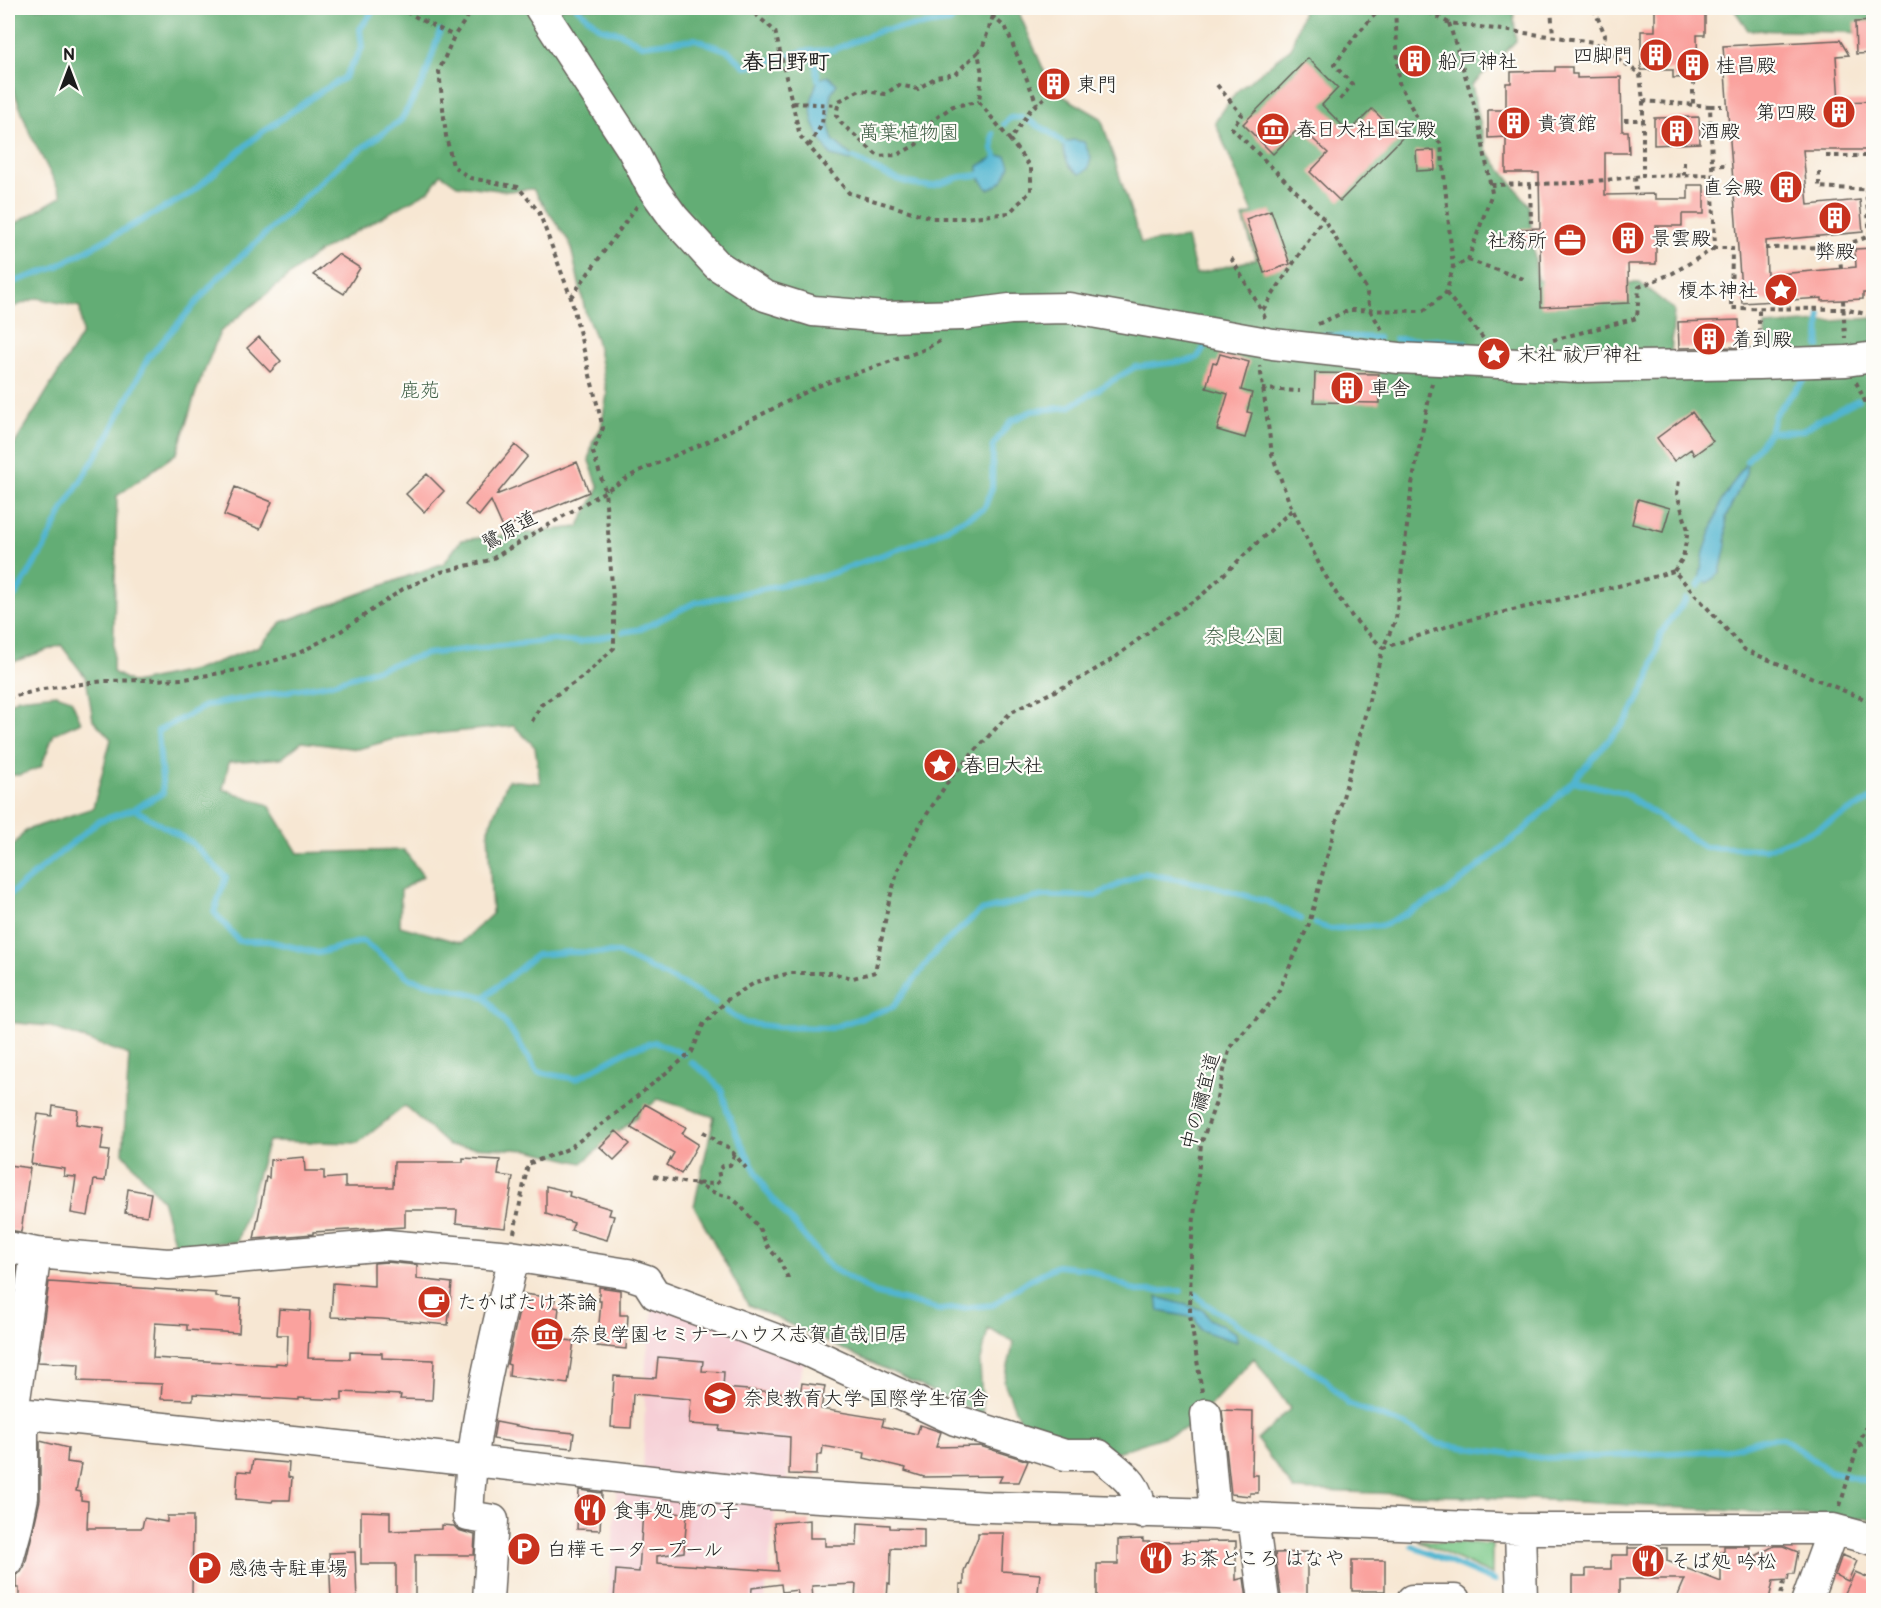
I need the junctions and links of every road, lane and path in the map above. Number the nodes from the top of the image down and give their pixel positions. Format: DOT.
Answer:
graph roads {
  1 [pos="398,8"];
  2 [pos="474,8"];
  3 [pos="540,8"];
  4 [pos="748,8"];
  5 [pos="987,8"];
  6 [pos="1381,8"];
  7 [pos="1395,8"];
  8 [pos="1421,8"];
  9 [pos="1438,8"];
  10 [pos="1551,8"];
  11 [pos="1594,9"];
  12 [pos="993,16"];
  13 [pos="1438,17"];
  14 [pos="1449,22"];
  15 [pos="1553,35"];
  16 [pos="454,36"];
  17 [pos="1603,49"];
  18 [pos="978,52"];
  19 [pos="1693,81"];
  20 [pos="1217,85"];
  21 [pos="1054,90"];
  22 [pos="1340,100"];
  23 [pos="1643,101"];
  24 [pos="979,102"];
  25 [pos="793,103"];
  26 [pos="1037,104"];
  27 [pos="824,105"];
  28 [pos="836,105"];
  29 [pos="1693,105"];
  30 [pos="1710,106"];
  31 [pos="1722,106"];
  32 [pos="1624,120"];
  33 [pos="1643,120"];
  34 [pos="1010,140"];
  35 [pos="808,146"];
  36 [pos="1826,156"];
  37 [pos="1874,156"];
  38 [pos="1684,162"];
  39 [pos="1725,165"];
  40 [pos="1711,166"];
  41 [pos="1819,172"];
  42 [pos="1712,175"];
  43 [pos="1643,176"];
  44 [pos="1684,176"];
  45 [pos="1635,177"];
  46 [pos="1530,184"];
  47 [pos="1491,185"];
  48 [pos="651,186"];
  49 [pos="1866,190"];
  50 [pos="1874,190"];
  51 [pos="1636,191"];
  52 [pos="1323,218"];
  53 [pos="1531,223"];
  54 [pos="1839,247"];
  55 [pos="1715,248"];
  56 [pos="1731,248"];
  57 [pos="1738,248"];
  58 [pos="1765,248"];
  59 [pos="1231,258"];
  60 [pos="1468,260"];
  61 [pos="1453,267"];
  62 [pos="1841,268"];
  63 [pos="1524,279"];
  64 [pos="1446,293"];
  65 [pos="571,298"];
  66 [pos="1759,307"];
  67 [pos="1262,310"];
  68 [pos="1370,310"];
  69 [pos="963,315"];
  70 [pos="1874,316"];
  71 [pos="1317,324"];
  72 [pos="1604,326"];
  73 [pos="1266,343"];
  74 [pos="1399,357"];
  75 [pos="1874,357"];
  76 [pos="1437,359"];
  77 [pos="1505,362"];
  78 [pos="1759,364"];
  79 [pos="1262,389"];
  80 [pos="1300,391"];
  81 [pos="1679,480"];
  82 [pos="605,490"];
  83 [pos="1294,508"];
  84 [pos="1674,571"];
  85 [pos="1383,648"];
  86 [pos="8,699"];
  87 [pos="1874,703"];
  88 [pos="531,723"];
  89 [pos="703,1132"];
  90 [pos="735,1154"];
  91 [pos="746,1168"];
  92 [pos="654,1176"];
  93 [pos="695,1183"];
  94 [pos="8,1247"];
  95 [pos="36,1253"];
  96 [pos="511,1256"];
  97 [pos="789,1280"];
  98 [pos="1874,1411"];
  99 [pos="12,1412"];
  100 [pos="1206,1414"];
  101 [pos="1874,1438"];
  102 [pos="1857,1448"];
  103 [pos="471,1462"];
  104 [pos="1845,1489"];
  105 [pos="1142,1513"];
  106 [pos="1215,1514"];
  107 [pos="1253,1518"];
  108 [pos="1520,1529"];
  109 [pos="1833,1529"];
  110 [pos="1874,1540"];
  111 [pos="8,1560"];
  112 [pos="488,1600"];
  113 [pos="1264,1600"];
  114 [pos="1522,1600"];
  115 [pos="1808,1600"];
  1 -- 16 [label="path"];
  2 -- 16 [label="path"];
  3 -- 48 [label="street"];
  4 -- 25 [label="path"];
  5 -- 12 [label="path"];
  6 -- 22 [label="path"];
  7 -- 61 [label="path"];
  8 -- 13 [label="path"];
  9 -- 13 [label="path"];
  10 -- 15 [label="path"];
  11 -- 17 [label="path"];
  12 -- 18 [label="path"];
  12 -- 26 [label="path"];
  13 -- 14 [label="path"];
  14 -- 15 [label="path"];
  14 -- 47 [label="path"];
  15 -- 17 [label="path"];
  16 -- 65 [label="path"];
  17 -- 23 [label="path"];
  18 -- 24 [label="path"];
  18 -- 28 [label="path"];
  19 -- 29 [label="path"];
  20 -- 52 [label="path"];
  21 -- 26 [label="path"];
  23 -- 29 [label="path"];
  23 -- 33 [label="path"];
  24 -- 28 [label="path"];
  24 -- 34 [label="path"];
  25 -- 27 [label="path"];
  25 -- 35 [label="path"];
  26 -- 34 [label="path"];
  27 -- 28 [label="path"];
  27 -- 35 [label="path"];
  29 -- 30 [label="path"];
  30 -- 31 [label="path"];
  30 -- 40 [label="path"];
  32 -- 33 [label="path"];
  33 -- 43 [label="path"];
  34 -- 35 [label="path"];
  36 -- 37 [label="path"];
  38 -- 44 [label="path"];
  39 -- 40 [label="path"];
  40 -- 42 [label="path"];
  41 -- 49 [label="path"];
  42 -- 44 [label="path"];
  42 -- 55 [label="path"];
  43 -- 44 [label="path"];
  43 -- 45 [label="path"];
  45 -- 46 [label="path"];
  45 -- 51 [label="path"];
  46 -- 47 [label="path"];
  46 -- 53 [label="path"];
  47 -- 60 [label="path"];
  48 -- 65 [label="path"];
  48 -- 69 [label="street"];
  49 -- 50 [label="path"];
  49 -- 54 [label="path"];
  52 -- 67 [label="path"];
  52 -- 68 [label="path"];
  54 -- 58 [label="path"];
  54 -- 62 [label="path"];
  55 -- 56 [label="path"];
  55 -- 72 [label="path"];
  56 -- 57 [label="path"];
  56 -- 66 [label="path"];
  59 -- 67 [label="path"];
  60 -- 61 [label="path"];
  60 -- 63 [label="path"];
  61 -- 64 [label="path"];
  64 -- 68 [label="path"];
  64 -- 77 [label="path"];
  65 -- 82 [label="path"];
  66 -- 70 [label="path"];
  66 -- 78 [label="path"];
  67 -- 73 [label="path"];
  68 -- 71 [label="path"];
  68 -- 74 [label="path"];
  69 -- 73 [label="street"];
  69 -- 82 [label="path, 鷺原道"];
  73 -- 74 [label="street"];
  73 -- 79 [label="path"];
  74 -- 76 [label="street"];
  75 -- 78 [label="street"];
  76 -- 77 [label="street"];
  76 -- 85 [label="path, 中の禰宜道"];
  77 -- 78 [label="street"];
  79 -- 80 [label="path"];
  79 -- 83 [label="path"];
  81 -- 84 [label="path"];
  82 -- 86 [label="path, 鷺原道"];
  82 -- 88 [label="path"];
  83 -- 85 [label="path"];
  83 -- 96 [label="path"];
  84 -- 85 [label="path"];
  84 -- 87 [label="path"];
  85 -- 100 [label="path, 中の禰宜道"];
  89 -- 90 [label="path"];
  90 -- 91 [label="path"];
  90 -- 93 [label="path"];
  92 -- 93 [label="path"];
  93 -- 97 [label="path"];
  94 -- 95 [label="street"];
  95 -- 96 [label="street"];
  95 -- 99 [label="street"];
  96 -- 103 [label="street"];
  96 -- 105 [label="street"];
  98 -- 102 [label="path"];
  99 -- 103 [label="street"];
  99 -- 111 [label="street"];
  100 -- 106 [label="street"];
  101 -- 102 [label="path"];
  102 -- 104 [label="path"];
  103 -- 105 [label="street"];
  103 -- 112 [label="street"];
  105 -- 106 [label="street"];
  106 -- 107 [label="street"];
  107 -- 108 [label="street"];
  107 -- 113 [label="street"];
  108 -- 109 [label="street"];
  108 -- 114 [label="street"];
  109 -- 110 [label="street"];
  109 -- 115 [label="street"];
}
